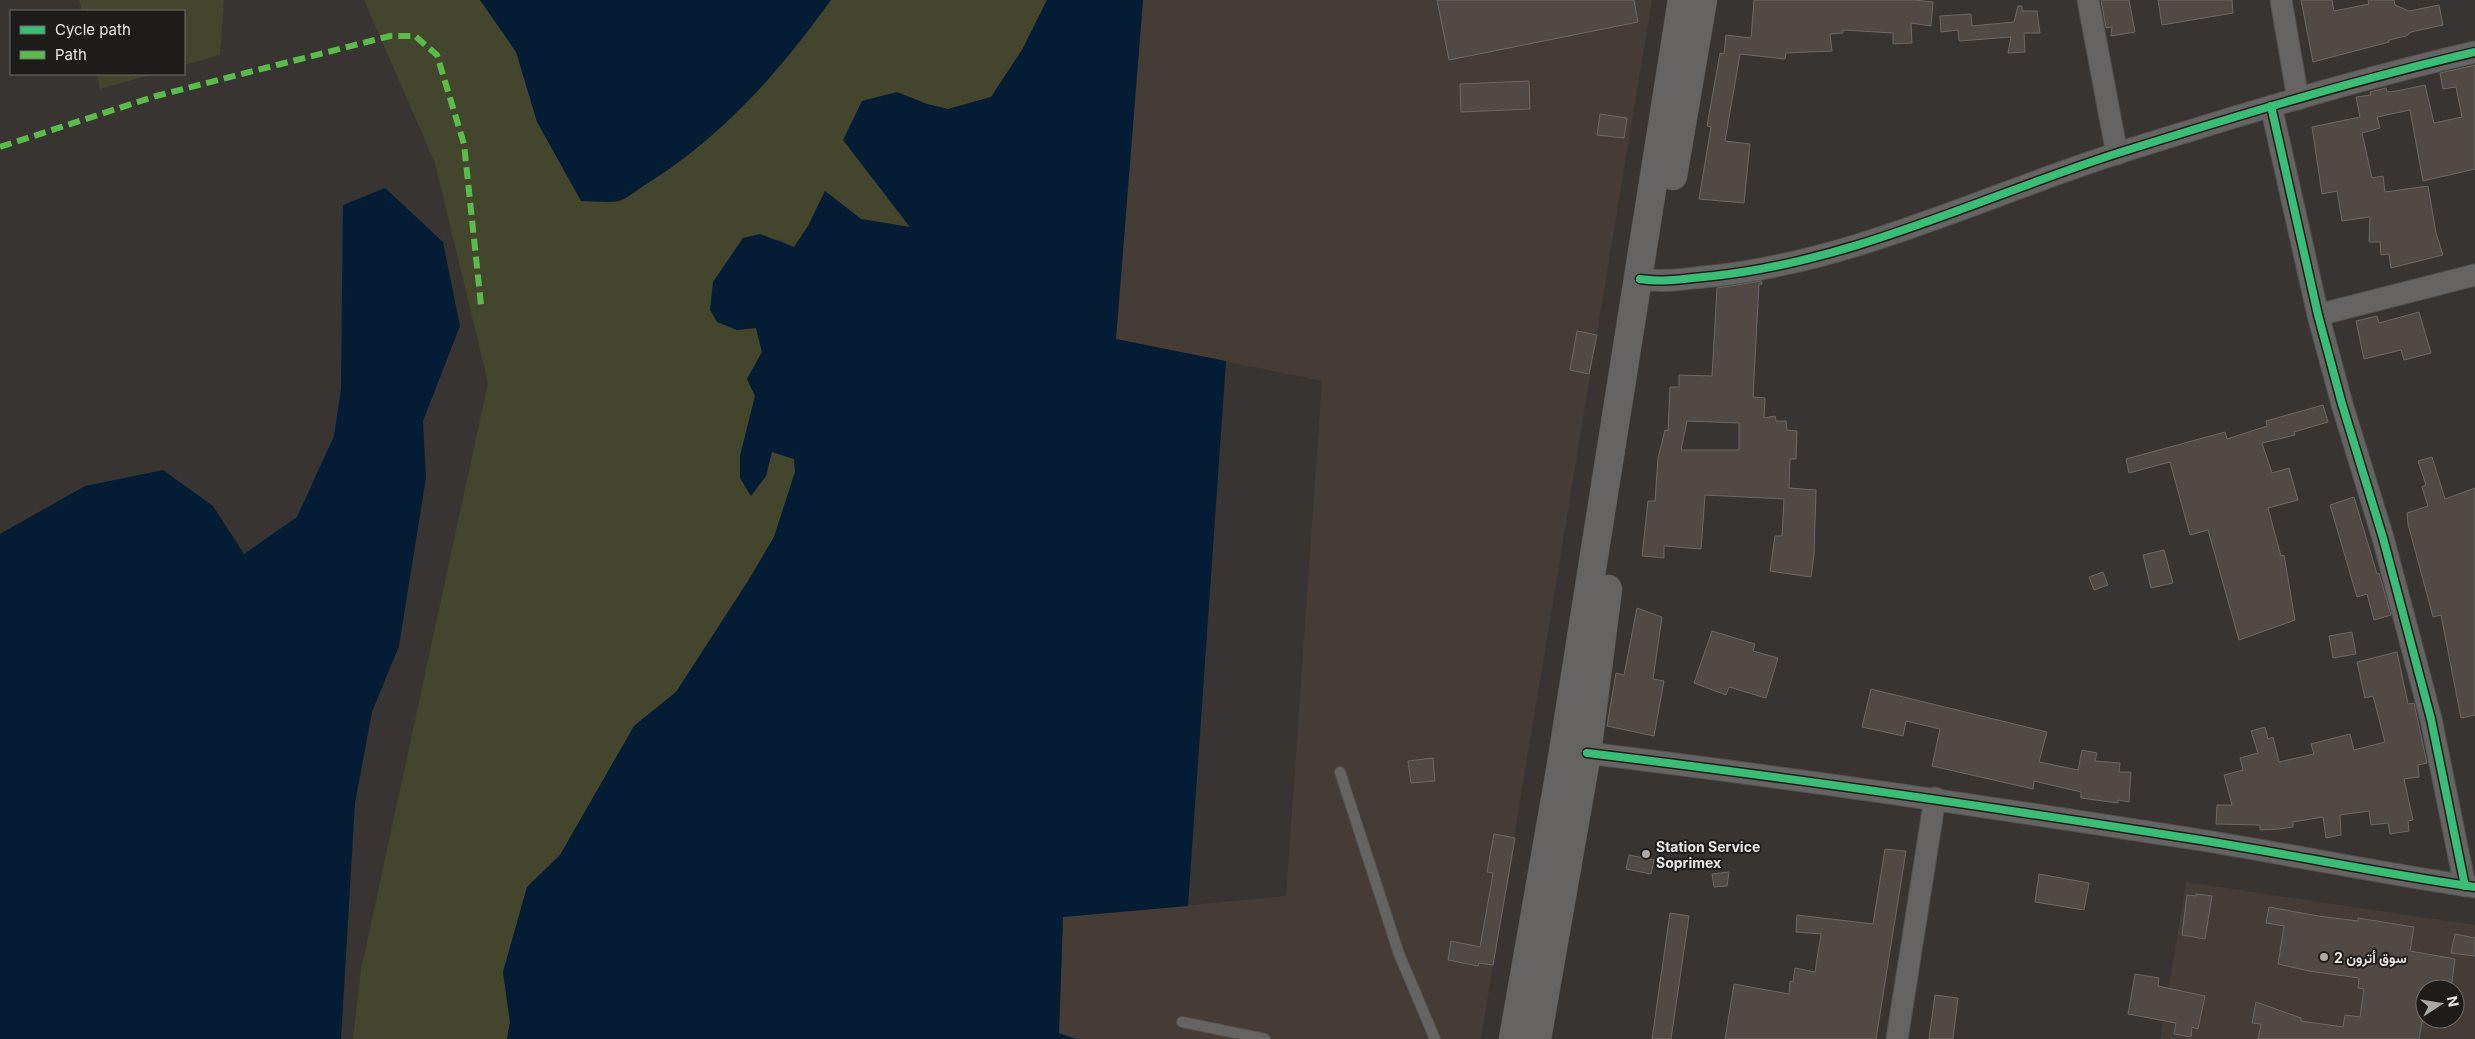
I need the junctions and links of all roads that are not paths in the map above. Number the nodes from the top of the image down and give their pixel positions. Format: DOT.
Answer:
graph roads {
  1 [pos="1682,0"];
  2 [pos="1703,0"];
  3 [pos="2088,0"];
  4 [pos="2281,0"];
  5 [pos="2475,52"];
  6 [pos="2298,99"];
  7 [pos="2271,106"];
  8 [pos="2117,154"];
  9 [pos="2475,275"];
  10 [pos="1647,280"];
  11 [pos="2318,315"];
  12 [pos="1587,753"];
  13 [pos="1340,772"];
  14 [pos="1935,798"];
  15 [pos="2470,887"];
  16 [pos="1182,1022"];
  17 [pos="1265,1039"];
  18 [pos="1435,1039"];
  19 [pos="1514,1039"];
  20 [pos="1537,1039"];
  21 [pos="1897,1039"];
  1 -- 10 [label="main road"];
  2 -- 10 [label="main road"];
  3 -- 8 [label="street"];
  4 -- 6 [label="street"];
  5 -- 6 [label="street"];
  6 -- 7 [label="street"];
  7 -- 8 [label="street"];
  7 -- 11 [label="street"];
  8 -- 10 [label="street"];
  9 -- 11 [label="street"];
  10 -- 12 [label="main road"];
  10 -- 19 [label="main road"];
  11 -- 15 [label="street"];
  12 -- 14 [label="street"];
  12 -- 20 [label="main road"];
  13 -- 18 [label="lane"];
  14 -- 15 [label="street"];
  14 -- 21 [label="street"];
  16 -- 17 [label="lane"];
}
